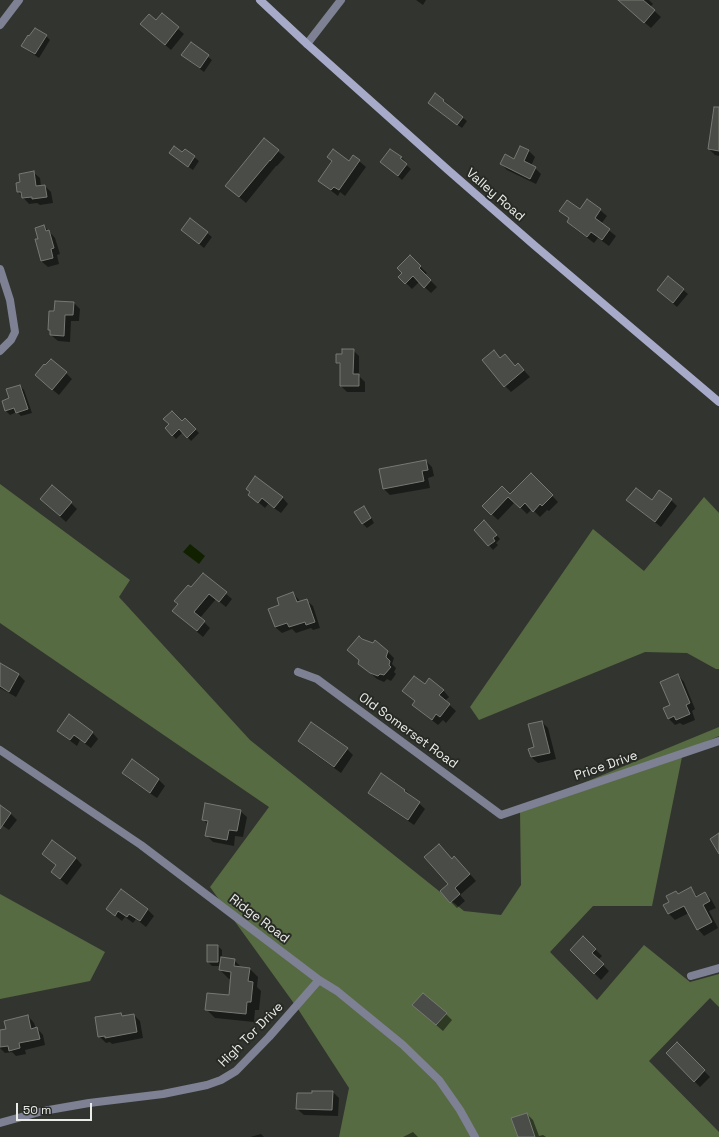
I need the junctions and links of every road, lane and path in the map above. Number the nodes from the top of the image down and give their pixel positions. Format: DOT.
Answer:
graph roads {
  1 [pos="19,0"];
  2 [pos="260,0"];
  3 [pos="341,0"];
  4 [pos="0,26"];
  5 [pos="308,44"];
  6 [pos="0,269"];
  7 [pos="0,351"];
  8 [pos="719,402"];
  9 [pos="298,672"];
  10 [pos="719,740"];
  11 [pos="0,750"];
  12 [pos="501,815"];
  13 [pos="719,968"];
  14 [pos="691,976"];
  15 [pos="320,980"];
  16 [pos="0,1122"];
  17 [pos="475,1137"];
  1 -- 4 [label="street"];
  2 -- 5 [label="main road, Valley Road"];
  3 -- 5 [label="street"];
  5 -- 8 [label="main road, Valley Road"];
  6 -- 7 [label="street"];
  9 -- 12 [label="street, Old Somerset Road"];
  10 -- 12 [label="street, Price Drive"];
  11 -- 15 [label="street, Ridge Road"];
  13 -- 14 [label="street"];
  15 -- 16 [label="street, High Tor Drive"];
  15 -- 17 [label="street, Ridge Road"];
}
